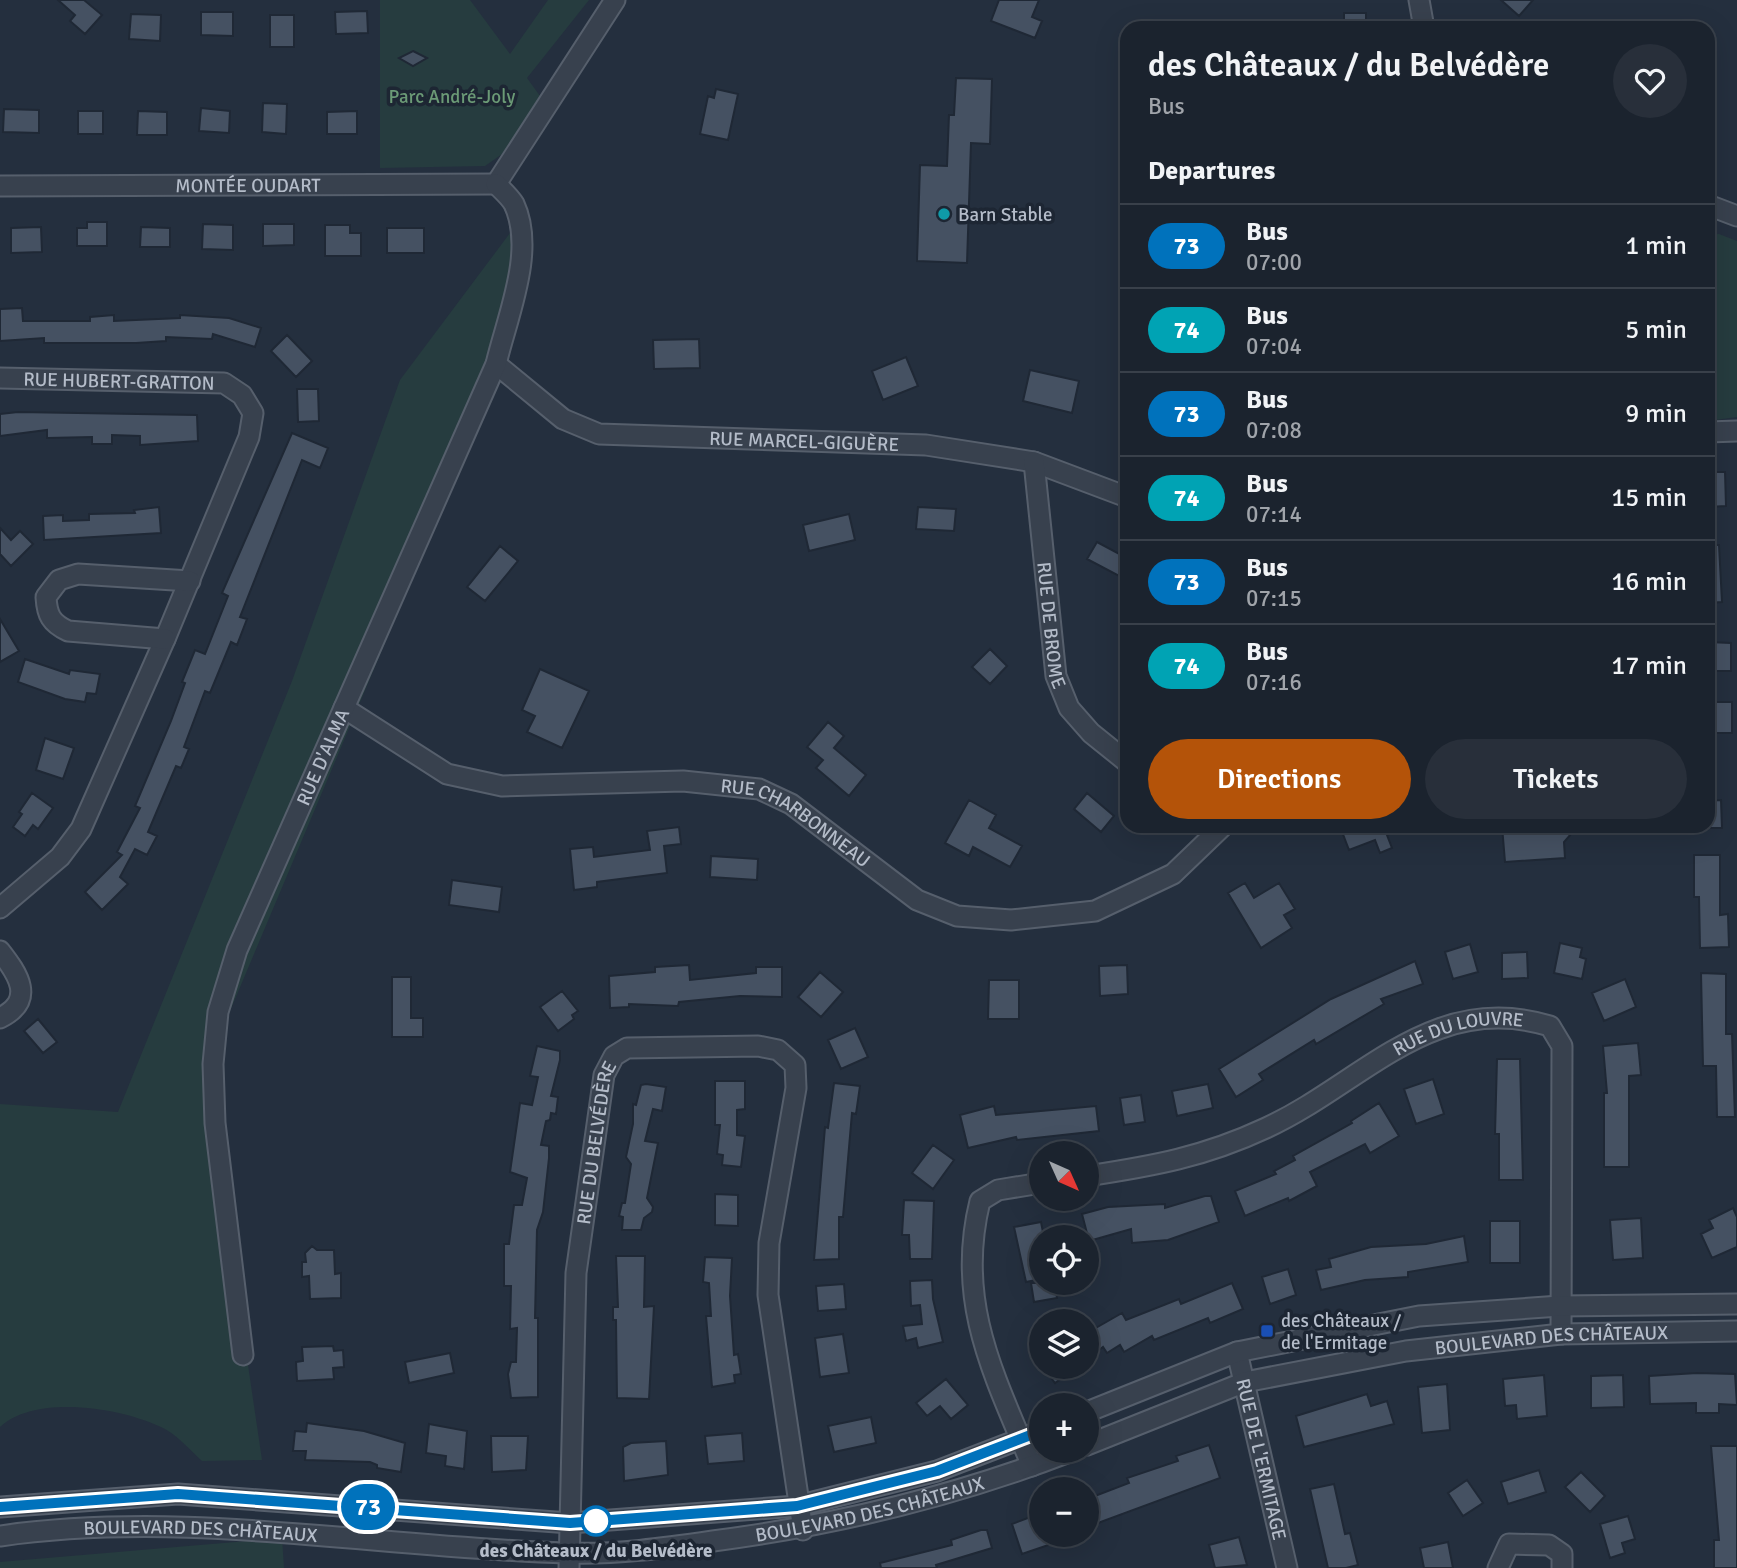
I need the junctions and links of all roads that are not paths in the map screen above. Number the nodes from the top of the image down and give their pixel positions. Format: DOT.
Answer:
graph roads {
  1 [pos="615,0"];
  2 [pos="1419,0"];
  3 [pos="1423,21"];
  4 [pos="496,184"];
  5 [pos="0,186"];
  6 [pos="1715,208"];
  7 [pos="1737,216"];
  8 [pos="496,364"];
  9 [pos="0,378"];
  10 [pos="1737,431"];
  11 [pos="1715,432"];
  12 [pos="1034,462"];
  13 [pos="1120,494"];
  14 [pos="190,581"];
  15 [pos="166,639"];
  16 [pos="344,708"];
  17 [pos="1120,756"];
  18 [pos="1210,833"];
  19 [pos="0,908"];
  20 [pos="0,951"];
  21 [pos="0,1018"];
  22 [pos="1099,1174"];
  23 [pos="1029,1185"];
  24 [pos="1737,1304"];
  25 [pos="1560,1306"];
  26 [pos="1737,1331"];
  27 [pos="1560,1334"];
  28 [pos="1237,1352"];
  29 [pos="243,1355"];
  30 [pos="1245,1382"];
  31 [pos="1099,1407"];
  32 [pos="1029,1436"];
  33 [pos="1021,1439"];
  34 [pos="1099,1440"];
  35 [pos="1040,1463"];
  36 [pos="1032,1466"];
  37 [pos="797,1506"];
  38 [pos="0,1507"];
  39 [pos="570,1523"];
  40 [pos="803,1530"];
  41 [pos="0,1536"];
  42 [pos="662,1558"];
  43 [pos="569,1561"];
  44 [pos="1287,1568"];
  45 [pos="1499,1568"];
  46 [pos="1562,1568"];
  1 -- 4 [label="street"];
  2 -- 3 [label="street"];
  4 -- 5 [label="street, MONTÉE OUDART"];
  4 -- 8 [label="street, RUE D'ALMA"];
  6 -- 7 [label="street"];
  8 -- 12 [label="street, RUE MARCEL-GIGUÈRE"];
  8 -- 16 [label="street, RUE D'ALMA"];
  9 -- 14 [label="street, RUE HUBERT-GRATTON"];
  10 -- 11 [label="street"];
  12 -- 13 [label="street, RUE MARCEL-GIGUÈRE"];
  12 -- 17 [label="street, RUE DE BROME"];
  14 -- 15 [label="street, RUE HUBERT-GRATTON"];
  14 -- 15 [label="street"];
  15 -- 19 [label="street, RUE HUBERT-GRATTON"];
  16 -- 18 [label="street, RUE CHARBONNEAU"];
  16 -- 29 [label="street, RUE D'ALMA"];
  20 -- 21 [label="street"];
  22 -- 25 [label="street, RUE DU LOUVRE"];
  23 -- 33 [label="street"];
  24 -- 25 [label="street, BOULEVARD DES CHÂTEAUX"];
  25 -- 27 [label="street, RUE DU LOUVRE"];
  25 -- 28 [label="street, BOULEVARD DES CHÂTEAUX"];
  26 -- 27 [label="street, BOULEVARD DES CHÂTEAUX"];
  27 -- 30 [label="street, BOULEVARD DES CHÂTEAUX"];
  28 -- 30 [label="street, RUE DE L'ERMITAGE"];
  28 -- 31 [label="street, BOULEVARD DES CHÂTEAUX"];
  30 -- 34 [label="street, BOULEVARD DES CHÂTEAUX"];
  30 -- 44 [label="street, RUE DE L'ERMITAGE"];
  32 -- 33 [label="street, BOULEVARD DES CHÂTEAUX"];
  33 -- 36 [label="street"];
  33 -- 37 [label="street, BOULEVARD DES CHÂTEAUX"];
  35 -- 36 [label="street, BOULEVARD DES CHÂTEAUX"];
  36 -- 40 [label="street, BOULEVARD DES CHÂTEAUX"];
  37 -- 39 [label="street, BOULEVARD DES CHÂTEAUX"];
  37 -- 39 [label="street, RUE DU BELVÉDÈRE"];
  37 -- 40 [label="street, RUE DU BELVÉDÈRE"];
  38 -- 39 [label="street, BOULEVARD DES CHÂTEAUX"];
  39 -- 43 [label="street, RUE DU BELVÉDÈRE"];
  40 -- 42 [label="street, BOULEVARD DES CHÂTEAUX"];
  41 -- 43 [label="street, BOULEVARD DES CHÂTEAUX"];
  42 -- 43 [label="street, BOULEVARD DES CHÂTEAUX"];
  45 -- 46 [label="street"];
}
